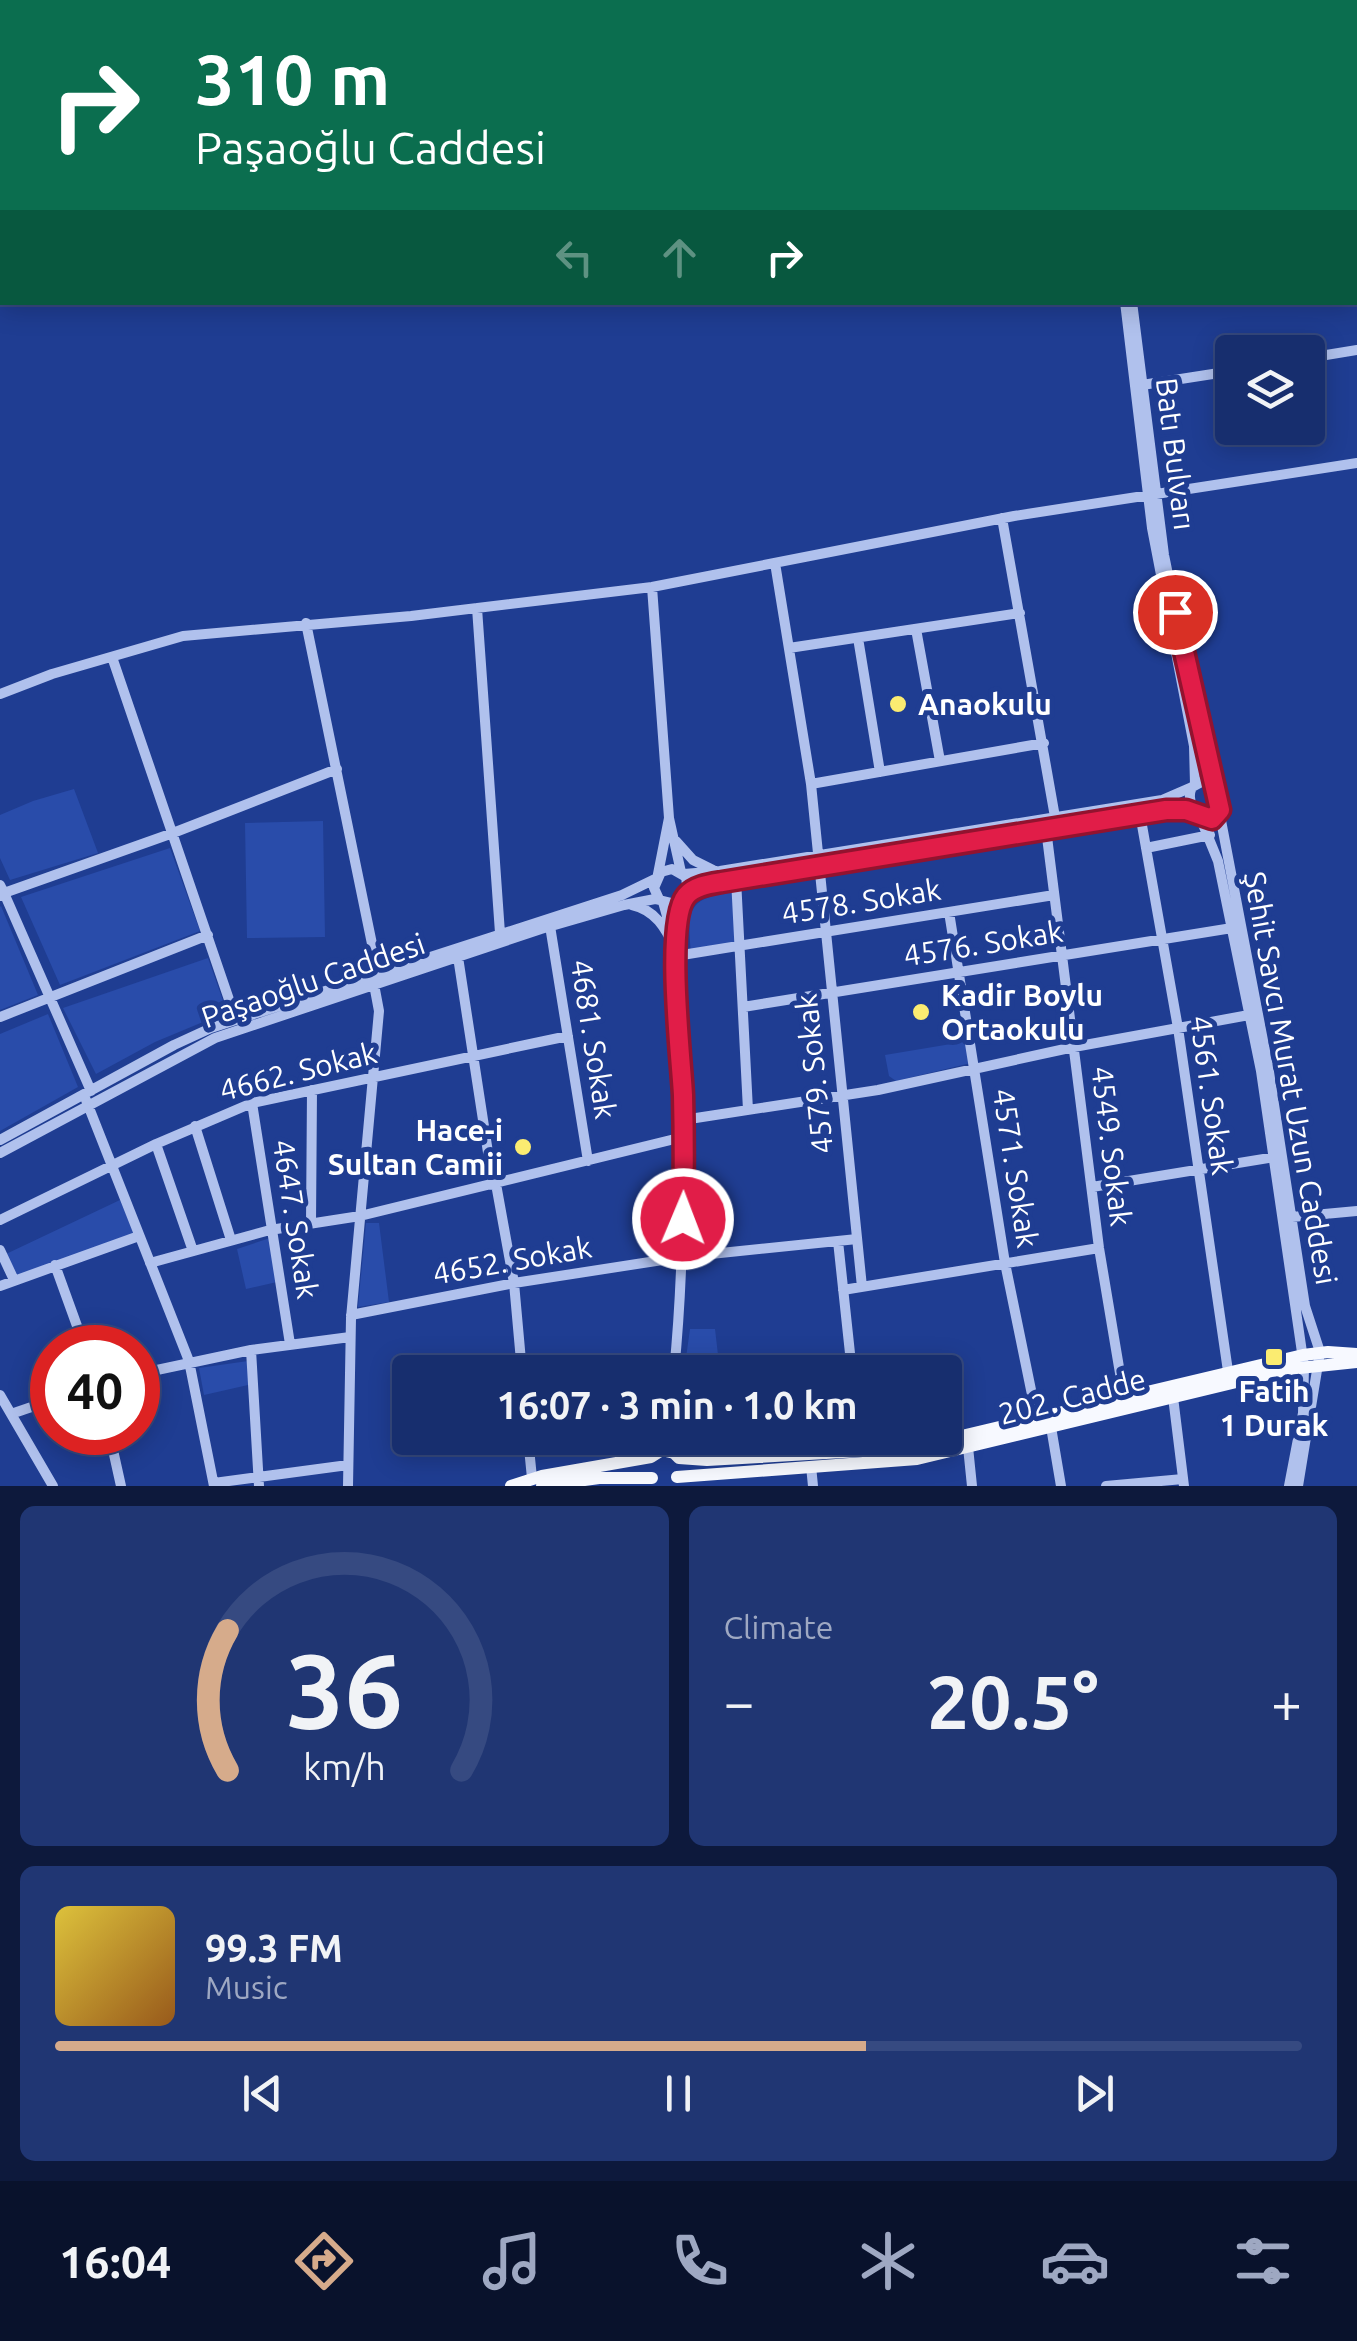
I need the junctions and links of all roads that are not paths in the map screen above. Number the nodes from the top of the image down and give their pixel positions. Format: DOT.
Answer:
graph roads {
  1 [pos="1129,305"];
  2 [pos="1129,305"];
  3 [pos="1357,350"];
  4 [pos="1325,355"];
  5 [pos="1215,373"];
  6 [pos="1142,385"];
  7 [pos="1357,463"];
  8 [pos="1151,496"];
  9 [pos="1002,518"];
  10 [pos="775,563"];
  11 [pos="652,586"];
  12 [pos="477,608"];
  13 [pos="1020,613"];
  14 [pos="306,623"];
  15 [pos="916,629"];
  16 [pos="858,638"];
  17 [pos="789,648"];
  18 [pos="112,657"];
  19 [pos="0,694"];
  20 [pos="1044,743"];
  21 [pos="940,761"];
  22 [pos="337,769"];
  23 [pos="880,772"];
  24 [pos="811,784"];
  25 [pos="1193,786"];
  26 [pos="1214,787"];
  27 [pos="1220,810"];
  28 [pos="1140,814"];
  29 [pos="1199,816"];
  30 [pos="669,818"];
  31 [pos="1054,818"];
  32 [pos="1046,829"];
  33 [pos="173,833"];
  34 [pos="1210,835"];
  35 [pos="673,836"];
  36 [pos="1146,848"];
  37 [pos="817,861"];
  38 [pos="720,871"];
  39 [pos="683,873"];
  40 [pos="657,877"];
  41 [pos="736,879"];
  42 [pos="1,891"];
  43 [pos="1054,896"];
  44 [pos="685,897"];
  45 [pos="661,900"];
  46 [pos="624,904"];
  47 [pos="949,912"];
  48 [pos="550,926"];
  49 [pos="1232,928"];
  50 [pos="824,932"];
  51 [pos="500,933"];
  52 [pos="208,935"];
  53 [pos="1163,939"];
  54 [pos="739,946"];
  55 [pos="676,953"];
  56 [pos="1062,955"];
  57 [pos="458,957"];
  58 [pos="959,972"];
  59 [pos="375,977"];
  60 [pos="831,993"];
  61 [pos="49,997"];
  62 [pos="742,1007"];
  63 [pos="1250,1015"];
  64 [pos="0,1017"];
  65 [pos="236,1020"];
  66 [pos="1178,1028"];
  67 [pos="568,1036"];
  68 [pos="1074,1047"];
  69 [pos="473,1055"];
  70 [pos="976,1070"];
  71 [pos="373,1078"];
  72 [pos="312,1090"];
  73 [pos="842,1096"];
  74 [pos="87,1097"];
  75 [pos="252,1102"];
  76 [pos="748,1110"];
  77 [pos="683,1120"];
  78 [pos="195,1126"];
  79 [pos="683,1136"];
  80 [pos="0,1140"];
  81 [pos="156,1144"];
  82 [pos="0,1153"];
  83 [pos="1274,1157"];
  84 [pos="588,1160"];
  85 [pos="110,1166"];
  86 [pos="1198,1169"];
  87 [pos="494,1184"];
  88 [pos="1092,1187"];
  89 [pos="1357,1211"];
  90 [pos="360,1216"];
  91 [pos="1292,1217"];
  92 [pos="0,1220"];
  93 [pos="311,1223"];
  94 [pos="272,1229"];
  95 [pos="138,1236"];
  96 [pos="232,1240"];
  97 [pos="857,1240"];
  98 [pos="838,1241"];
  99 [pos="1099,1248"];
  100 [pos="0,1250"];
  101 [pos="193,1251"];
  102 [pos="682,1257"];
  103 [pos="150,1263"];
  104 [pos="1005,1263"];
  105 [pos="55,1266"];
  106 [pos="14,1280"];
  107 [pos="514,1283"];
  108 [pos="0,1286"];
  109 [pos="862,1287"];
  110 [pos="843,1290"];
  111 [pos="351,1315"];
  112 [pos="77,1325"];
  113 [pos="350,1337"];
  114 [pos="290,1344"];
  115 [pos="251,1350"];
  116 [pos="1357,1354"];
  117 [pos="520,1355"];
  118 [pos="675,1355"];
  119 [pos="850,1355"];
  120 [pos="1320,1358"];
  121 [pos="189,1361"];
  122 [pos="1303,1361"];
  123 [pos="1357,1362"];
  124 [pos="160,1368"];
  125 [pos="1229,1378"];
  126 [pos="0,1396"];
  127 [pos="1173,1397"];
  128 [pos="1125,1403"];
  129 [pos="30,1408"];
  130 [pos="11,1414"];
  131 [pos="1042,1425"];
  132 [pos="962,1439"];
  133 [pos="968,1447"];
  134 [pos="962,1448"];
  135 [pos="114,1455"];
  136 [pos="531,1455"];
  137 [pos="652,1455"];
  138 [pos="675,1455"];
  139 [pos="796,1455"];
  140 [pos="847,1455"];
  141 [pos="881,1455"];
  142 [pos="931,1455"];
  143 [pos="678,1457"];
  144 [pos="348,1465"];
  145 [pos="810,1466"];
  146 [pos="258,1481"];
  147 [pos="654,1481"];
  148 [pos="675,1481"];
  149 [pos="537,1482"];
  150 [pos="1184,1482"];
  151 [pos="214,1484"];
  152 [pos="53,1486"];
  153 [pos="121,1486"];
  154 [pos="348,1486"];
  155 [pos="511,1486"];
  156 [pos="813,1486"];
  157 [pos="972,1486"];
  158 [pos="1060,1486"];
  159 [pos="1106,1486"];
  160 [pos="1289,1486"];
  161 [pos="1298,1486"];
  1 -- 6 [label="street, Batı Bulvarı"];
  2 -- 8 [label="street, Batı Bulvarı"];
  3 -- 4 [label="street"];
  5 -- 6 [label="street"];
  6 -- 8 [label="street, Batı Bulvarı"];
  7 -- 8 [label="street"];
  8 -- 9 [label="street"];
  8 -- 25 [label="street, Batı Bulvarı"];
  8 -- 26 [label="street, Batı Bulvarı"];
  9 -- 10 [label="street"];
  9 -- 13 [label="street"];
  10 -- 11 [label="street"];
  10 -- 17 [label="street, 4579. Sokak"];
  11 -- 12 [label="street"];
  11 -- 30 [label="street"];
  12 -- 14 [label="street"];
  12 -- 51 [label="street"];
  13 -- 15 [label="street"];
  13 -- 20 [label="street"];
  14 -- 18 [label="street"];
  14 -- 22 [label="street"];
  15 -- 16 [label="street"];
  15 -- 21 [label="street"];
  16 -- 17 [label="street"];
  16 -- 23 [label="street"];
  17 -- 24 [label="street, 4579. Sokak"];
  18 -- 19 [label="street"];
  18 -- 33 [label="street"];
  20 -- 21 [label="street"];
  20 -- 31 [label="street"];
  21 -- 23 [label="street"];
  22 -- 33 [label="street"];
  22 -- 59 [label="street"];
  23 -- 24 [label="street"];
  24 -- 37 [label="street, 4579. Sokak"];
  25 -- 26 [label="street"];
  25 -- 29 [label="street"];
  25 -- 31 [label="street"];
  26 -- 27 [label="street"];
  27 -- 29 [label="street"];
  27 -- 91 [label="street, Şehit Savcı Murat Uzun Caddesi"];
  28 -- 29 [label="street"];
  28 -- 32 [label="street"];
  28 -- 36 [label="street, 4561. Sokak"];
  29 -- 34 [label="street, Şehit Savcı Murat Uzun Caddesi"];
  30 -- 35 [label="street"];
  30 -- 40 [label="street"];
  31 -- 37 [label="street"];
  32 -- 37 [label="street"];
  32 -- 43 [label="street, 4549. Sokak"];
  33 -- 42 [label="street"];
  33 -- 52 [label="street"];
  34 -- 36 [label="street"];
  34 -- 49 [label="street, Şehit Savcı Murat Uzun Caddesi"];
  35 -- 38 [label="street"];
  35 -- 39 [label="street"];
  36 -- 53 [label="street, 4561. Sokak"];
  37 -- 38 [label="street"];
  37 -- 41 [label="street"];
  37 -- 50 [label="street, 4579. Sokak"];
  38 -- 39 [label="street"];
  39 -- 40 [label="street"];
  39 -- 44 [label="street"];
  40 -- 45 [label="street"];
  40 -- 51 [label="street, Paşaoğlu Caddesi"];
  41 -- 44 [label="street"];
  41 -- 54 [label="street"];
  42 -- 61 [label="street"];
  43 -- 47 [label="street, 4578. Sokak"];
  43 -- 56 [label="street, 4549. Sokak"];
  44 -- 45 [label="street"];
  44 -- 55 [label="street"];
  45 -- 46 [label="street, Paşaoğlu Caddesi"];
  45 -- 55 [label="street"];
  46 -- 48 [label="street, Paşaoğlu Caddesi"];
  46 -- 55 [label="street"];
  47 -- 50 [label="street, 4578. Sokak"];
  47 -- 58 [label="street, 4571. Sokak"];
  48 -- 57 [label="street, Paşaoğlu Caddesi"];
  48 -- 67 [label="street, 4681. Sokak"];
  49 -- 53 [label="street, 4576. Sokak"];
  49 -- 63 [label="street, Şehit Savcı Murat Uzun Caddesi"];
  50 -- 54 [label="street, 4578. Sokak"];
  50 -- 60 [label="street, 4579. Sokak"];
  51 -- 59 [label="street, Paşaoğlu Caddesi"];
  52 -- 61 [label="street"];
  52 -- 65 [label="street"];
  53 -- 56 [label="street, 4576. Sokak"];
  53 -- 66 [label="street, 4561. Sokak"];
  54 -- 55 [label="street, 4578. Sokak"];
  54 -- 62 [label="street"];
  55 -- 77 [label="street"];
  56 -- 58 [label="street, 4576. Sokak"];
  56 -- 68 [label="street, 4549. Sokak"];
  57 -- 59 [label="street, Paşaoğlu Caddesi"];
  57 -- 69 [label="street"];
  58 -- 60 [label="street, 4576. Sokak"];
  58 -- 70 [label="street, 4571. Sokak"];
  59 -- 65 [label="street, Paşaoğlu Caddesi"];
  59 -- 71 [label="street"];
  59 -- 74 [label="street, Paşaoğlu Caddesi"];
  60 -- 62 [label="street, 4576. Sokak"];
  60 -- 73 [label="street, 4579. Sokak"];
  61 -- 64 [label="street"];
  61 -- 74 [label="street"];
  62 -- 76 [label="street"];
  63 -- 66 [label="street"];
  63 -- 83 [label="street, Şehit Savcı Murat Uzun Caddesi"];
  65 -- 74 [label="street, Paşaoğlu Caddesi"];
  66 -- 68 [label="street"];
  66 -- 86 [label="street, 4561. Sokak"];
  67 -- 69 [label="street, 4662. Sokak"];
  67 -- 84 [label="street, 4681. Sokak"];
  68 -- 70 [label="street"];
  68 -- 88 [label="street, 4549. Sokak"];
  69 -- 71 [label="street, 4662. Sokak"];
  69 -- 87 [label="street"];
  70 -- 73 [label="street"];
  70 -- 104 [label="street, 4571. Sokak"];
  71 -- 72 [label="street, 4662. Sokak"];
  71 -- 90 [label="street"];
  72 -- 75 [label="street, 4662. Sokak"];
  72 -- 93 [label="street"];
  73 -- 76 [label="street"];
  73 -- 97 [label="street, 4579. Sokak"];
  74 -- 80 [label="street, Paşaoğlu Caddesi"];
  74 -- 82 [label="street, Paşaoğlu Caddesi"];
  74 -- 85 [label="street"];
  75 -- 78 [label="street, 4662. Sokak"];
  75 -- 94 [label="street, 4647. Sokak"];
  76 -- 77 [label="street"];
  77 -- 79 [label="street"];
  78 -- 81 [label="street, 4662. Sokak"];
  78 -- 96 [label="street"];
  79 -- 84 [label="street"];
  79 -- 102 [label="street"];
  81 -- 85 [label="street, 4662. Sokak"];
  81 -- 101 [label="street"];
  83 -- 86 [label="street"];
  83 -- 122 [label="street, Şehit Savcı Murat Uzun Caddesi"];
  84 -- 87 [label="street"];
  85 -- 92 [label="street, 4662. Sokak"];
  85 -- 95 [label="street"];
  86 -- 88 [label="street"];
  86 -- 125 [label="street, 4561. Sokak"];
  87 -- 90 [label="street"];
  87 -- 107 [label="street"];
  88 -- 99 [label="street, 4549. Sokak"];
  89 -- 91 [label="street"];
  90 -- 93 [label="street"];
  90 -- 111 [label="street"];
  91 -- 120 [label="street, Şehit Savcı Murat Uzun Caddesi"];
  93 -- 94 [label="street"];
  94 -- 96 [label="street"];
  94 -- 114 [label="street, 4647. Sokak"];
  95 -- 103 [label="street"];
  95 -- 105 [label="street"];
  96 -- 101 [label="street"];
  97 -- 98 [label="street, 4652. Sokak"];
  97 -- 109 [label="street, 4579. Sokak"];
  98 -- 102 [label="street, 4652. Sokak"];
  98 -- 110 [label="street"];
  99 -- 104 [label="street"];
  99 -- 128 [label="street, 4549. Sokak"];
  100 -- 106 [label="street"];
  101 -- 103 [label="street"];
  102 -- 107 [label="street, 4652. Sokak"];
  102 -- 118 [label="street"];
  103 -- 121 [label="street"];
  104 -- 109 [label="street"];
  104 -- 131 [label="street, 4571. Sokak"];
  105 -- 106 [label="street"];
  105 -- 112 [label="street"];
  106 -- 108 [label="street"];
  107 -- 111 [label="street, 4652. Sokak"];
  107 -- 117 [label="street"];
  109 -- 110 [label="street"];
  110 -- 119 [label="street"];
  111 -- 113 [label="street"];
  113 -- 114 [label="street"];
  113 -- 144 [label="street"];
  114 -- 115 [label="street"];
  115 -- 121 [label="street"];
  115 -- 146 [label="street"];
  116 -- 120 [label="main road, 202. Cadde"];
  120 -- 122 [label="main road, 202. Cadde"];
  120 -- 123 [label="main road, 202. Cadde"];
  120 -- 161 [label="street"];
  121 -- 124 [label="street"];
  121 -- 151 [label="street"];
  122 -- 125 [label="main road, 202. Cadde"];
  122 -- 160 [label="street, Şehit Savcı Murat Uzun Caddesi"];
  125 -- 127 [label="main road, 202. Cadde"];
  125 -- 128 [label="main road, 202. Cadde"];
  126 -- 130 [label="street"];
  127 -- 128 [label="main road, 202. Cadde"];
  127 -- 150 [label="street"];
  128 -- 131 [label="main road, 202. Cadde"];
  129 -- 130 [label="street"];
  130 -- 152 [label="street"];
  131 -- 132 [label="main road, 202. Cadde"];
  131 -- 133 [label="main road, 202. Cadde"];
  131 -- 158 [label="street, 4571. Sokak"];
  133 -- 134 [label="main road, 202. Cadde"];
  133 -- 157 [label="street"];
  135 -- 153 [label="street"];
  136 -- 149 [label="street"];
  137 -- 147 [label="main road"];
  137 -- 149 [label="main road"];
  138 -- 143 [label="main road"];
  139 -- 143 [label="main road, 202. Cadde"];
  140 -- 145 [label="main road, 202. Cadde"];
  141 -- 142 [label="main road, 202. Cadde"];
  143 -- 148 [label="main road"];
  144 -- 146 [label="street"];
  144 -- 154 [label="street"];
  145 -- 148 [label="main road, 202. Cadde"];
  145 -- 156 [label="street"];
  146 -- 151 [label="street"];
  147 -- 148 [label="main road"];
  147 -- 149 [label="main road"];
  149 -- 155 [label="main road"];
  150 -- 159 [label="street"];
}
